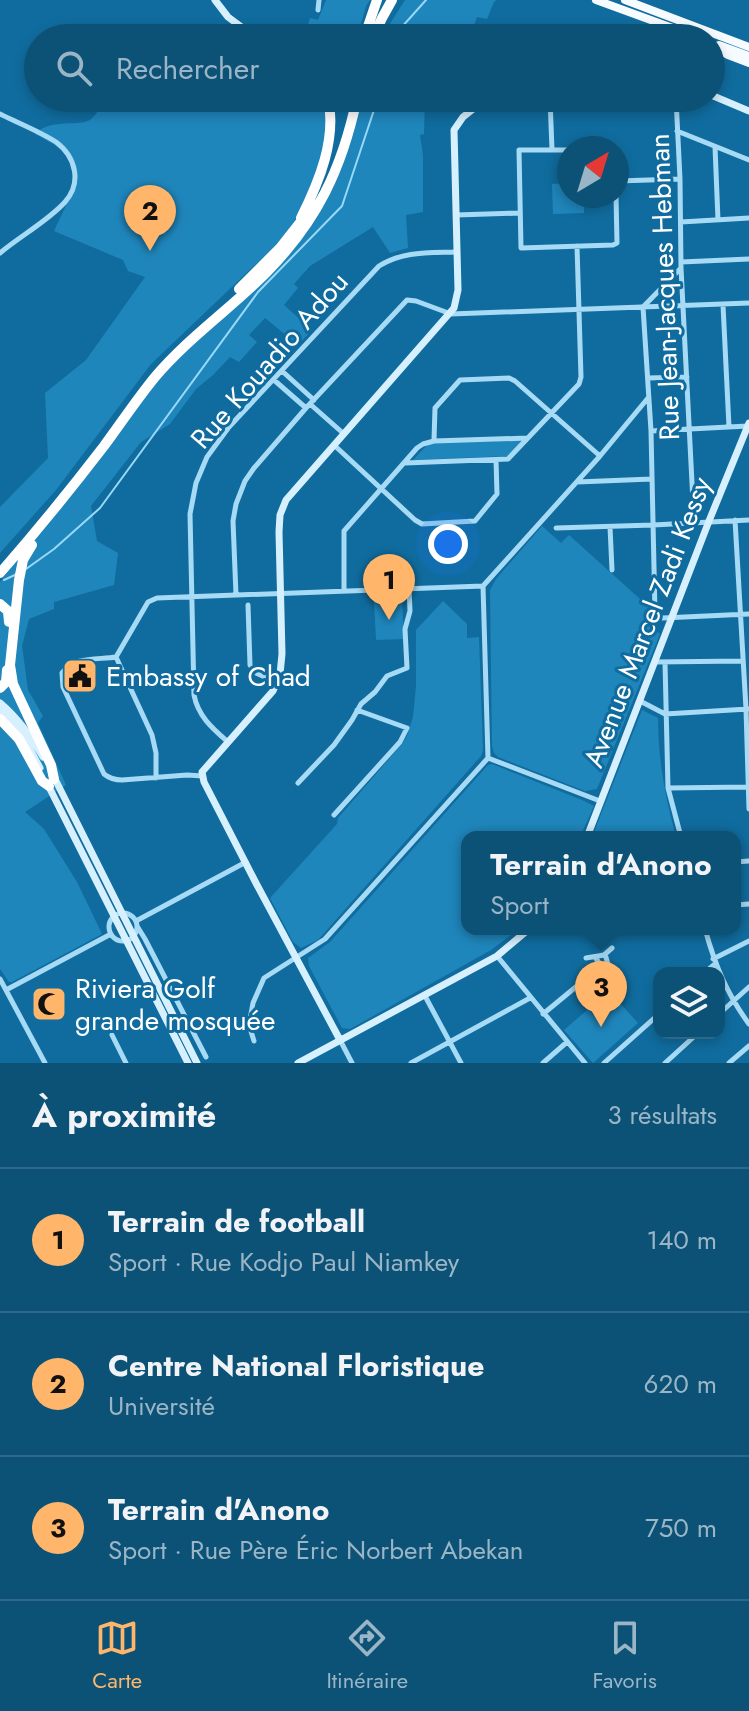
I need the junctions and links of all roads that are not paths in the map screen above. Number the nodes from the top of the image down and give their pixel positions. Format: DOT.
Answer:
graph roads {
  1 [pos="215,0"];
  2 [pos="319,0"];
  3 [pos="377,0"];
  4 [pos="385,0"];
  5 [pos="392,0"];
  6 [pos="596,0"];
  7 [pos="625,0"];
  8 [pos="318,10"];
  9 [pos="237,24"];
  10 [pos="369,24"];
  11 [pos="377,24"];
  12 [pos="379,24"];
  13 [pos="662,24"];
  14 [pos="690,24"];
  15 [pos="725,37"];
  16 [pos="749,44"];
  17 [pos="725,48"];
  18 [pos="725,53"];
  19 [pos="749,56"];
  20 [pos="749,63"];
  21 [pos="725,101"];
  22 [pos="749,111"];
  23 [pos="329,112"];
  24 [pos="347,112"];
  25 [pos="353,112"];
  26 [pos="469,112"];
  27 [pos="551,112"];
  28 [pos="676,112"];
  29 [pos="0,114"];
  30 [pos="677,131"];
  31 [pos="715,147"];
  32 [pos="552,150"];
  33 [pos="557,150"];
  34 [pos="749,160"];
  35 [pos="680,179"];
  36 [pos="629,181"];
  37 [pos="616,208"];
  38 [pos="520,213"];
  39 [pos="456,215"];
  40 [pos="749,218"];
  41 [pos="718,220"];
  42 [pos="681,222"];
  43 [pos="297,225"];
  44 [pos="577,246"];
  45 [pos="1,250"];
  46 [pos="456,252"];
  47 [pos="749,259"];
  48 [pos="681,265"];
  49 [pos="749,303"];
  50 [pos="684,305"];
  51 [pos="723,305"];
  52 [pos="643,307"];
  53 [pos="579,311"];
  54 [pos="451,314"];
  55 [pos="282,371"];
  56 [pos="687,377"];
  57 [pos="648,378"];
  58 [pos="274,380"];
  59 [pos="649,396"];
  60 [pos="308,402"];
  61 [pos="552,413"];
  62 [pos="748,425"];
  63 [pos="729,427"];
  64 [pos="690,430"];
  65 [pos="651,431"];
  66 [pos="344,434"];
  67 [pos="529,438"];
  68 [pos="434,441"];
  69 [pos="334,445"];
  70 [pos="600,456"];
  71 [pos="496,460"];
  72 [pos="405,463"];
  73 [pos="652,479"];
  74 [pos="576,482"];
  75 [pos="382,488"];
  76 [pos="50,516"];
  77 [pos="735,520"];
  78 [pos="749,520"];
  79 [pos="709,521"];
  80 [pos="694,522"];
  81 [pos="653,525"];
  82 [pos="610,527"];
  83 [pos="556,528"];
  84 [pos="0,564"];
  85 [pos="612,570"];
  86 [pos="0,572"];
  87 [pos="483,586"];
  88 [pos="409,588"];
  89 [pos="344,591"];
  90 [pos="280,593"];
  91 [pos="236,595"];
  92 [pos="191,597"];
  93 [pos="0,604"];
  94 [pos="248,605"];
  95 [pos="749,614"];
  96 [pos="740,615"];
  97 [pos="671,618"];
  98 [pos="116,657"];
  99 [pos="743,661"];
  100 [pos="655,662"];
  101 [pos="665,662"];
  102 [pos="277,682"];
  103 [pos="0,688"];
  104 [pos="640,701"];
  105 [pos="0,703"];
  106 [pos="747,709"];
  107 [pos="357,710"];
  108 [pos="0,711"];
  109 [pos="665,714"];
  110 [pos="0,719"];
  111 [pos="228,742"];
  112 [pos="488,758"];
  113 [pos="204,776"];
  114 [pos="156,778"];
  115 [pos="52,782"];
  116 [pos="298,783"];
  117 [pos="748,787"];
  118 [pos="668,788"];
  119 [pos="600,801"];
  120 [pos="749,809"];
  121 [pos="334,815"];
  122 [pos="589,831"];
  123 [pos="679,831"];
  124 [pos="246,862"];
  125 [pos="118,915"];
  126 [pos="136,923"];
  127 [pos="111,934"];
  128 [pos="522,935"];
  129 [pos="707,935"];
  130 [pos="130,939"];
  131 [pos="749,941"];
  132 [pos="612,948"];
  133 [pos="605,954"];
  134 [pos="497,956"];
  135 [pos="595,957"];
  136 [pos="297,958"];
  137 [pos="586,958"];
  138 [pos="714,961"];
  139 [pos="600,967"];
  140 [pos="709,967"];
  141 [pos="0,979"];
  142 [pos="749,987"];
  143 [pos="6,990"];
  144 [pos="425,996"];
  145 [pos="530,998"];
  146 [pos="732,1001"];
  147 [pos="725,1008"];
  148 [pos="543,1014"];
  149 [pos="653,1019"];
  150 [pos="749,1024"];
  151 [pos="112,1035"];
  152 [pos="691,1039"];
  153 [pos="340,1040"];
  154 [pos="254,1041"];
  155 [pos="567,1042"];
  156 [pos="449,1043"];
  157 [pos="749,1046"];
  158 [pos="206,1057"];
  159 [pos="45,1063"];
  160 [pos="126,1063"];
  161 [pos="188,1063"];
  162 [pos="197,1063"];
  163 [pos="298,1063"];
  164 [pos="352,1063"];
  165 [pos="411,1063"];
  166 [pos="461,1063"];
  167 [pos="543,1063"];
  168 [pos="585,1063"];
  169 [pos="604,1063"];
  170 [pos="665,1063"];
  171 [pos="729,1063"];
  1 -- 9 [label="street"];
  2 -- 8 [label="street"];
  3 -- 10 [label="highway"];
  4 -- 11 [label="highway"];
  5 -- 12 [label="highway"];
  6 -- 13 [label="main road"];
  7 -- 14 [label="main road"];
  15 -- 16 [label="main road"];
  17 -- 19 [label="main road"];
  18 -- 20 [label="main road"];
  21 -- 22 [label="street"];
  23 -- 43 [label="highway"];
  24 -- 43 [label="highway"];
  25 -- 76 [label="highway"];
  26 -- 39 [label="street"];
  27 -- 32 [label="street"];
  28 -- 30 [label="street, Rue Jean-Jacques Hebman"];
  29 -- 45 [label="street"];
  30 -- 31 [label="street"];
  30 -- 35 [label="street, Rue Jean-Jacques Hebman"];
  31 -- 34 [label="street"];
  31 -- 41 [label="street"];
  32 -- 33 [label="street"];
  32 -- 38 [label="street"];
  35 -- 36 [label="street"];
  35 -- 42 [label="street, Rue Jean-Jacques Hebman"];
  37 -- 44 [label="street"];
  38 -- 39 [label="street"];
  38 -- 44 [label="street"];
  39 -- 46 [label="street"];
  40 -- 41 [label="street"];
  41 -- 42 [label="street"];
  42 -- 48 [label="street, Rue Jean-Jacques Hebman"];
  43 -- 84 [label="highway"];
  44 -- 53 [label="street"];
  46 -- 54 [label="street"];
  46 -- 55 [label="street, Rue Kouadio Adou"];
  47 -- 48 [label="street"];
  48 -- 50 [label="street, Rue Jean-Jacques Hebman"];
  48 -- 52 [label="street"];
  49 -- 51 [label="street"];
  50 -- 51 [label="street"];
  50 -- 52 [label="street"];
  50 -- 56 [label="street, Rue Jean-Jacques Hebman"];
  51 -- 63 [label="street"];
  52 -- 53 [label="street"];
  52 -- 57 [label="street"];
  53 -- 54 [label="street"];
  53 -- 61 [label="street"];
  54 -- 60 [label="street"];
  54 -- 66 [label="street"];
  55 -- 58 [label="street, Rue Kouadio Adou"];
  55 -- 60 [label="street"];
  56 -- 57 [label="street"];
  56 -- 64 [label="street, Rue Jean-Jacques Hebman"];
  57 -- 59 [label="street"];
  58 -- 60 [label="street"];
  58 -- 92 [label="street, Rue Kouadio Adou"];
  59 -- 65 [label="street"];
  59 -- 70 [label="street"];
  60 -- 66 [label="street"];
  60 -- 91 [label="street"];
  61 -- 67 [label="street"];
  61 -- 68 [label="street"];
  61 -- 70 [label="street"];
  62 -- 63 [label="street"];
  62 -- 79 [label="street, Avenue Marcel Zadi Kessy"];
  63 -- 64 [label="street"];
  64 -- 65 [label="street"];
  64 -- 80 [label="street, Rue Jean-Jacques Hebman"];
  65 -- 73 [label="street"];
  66 -- 69 [label="street"];
  67 -- 68 [label="street"];
  67 -- 71 [label="street"];
  68 -- 72 [label="street"];
  69 -- 75 [label="street"];
  69 -- 90 [label="street"];
  70 -- 74 [label="street"];
  71 -- 72 [label="street"];
  71 -- 75 [label="street"];
  72 -- 75 [label="street"];
  73 -- 74 [label="street"];
  73 -- 81 [label="street"];
  74 -- 87 [label="street"];
  75 -- 89 [label="street"];
  76 -- 86 [label="highway"];
  76 -- 115 [label="highway"];
  77 -- 78 [label="street"];
  77 -- 79 [label="street"];
  77 -- 96 [label="street"];
  79 -- 80 [label="street"];
  79 -- 97 [label="street, Avenue Marcel Zadi Kessy"];
  80 -- 81 [label="street"];
  81 -- 82 [label="street"];
  81 -- 97 [label="street"];
  82 -- 83 [label="street"];
  82 -- 85 [label="street"];
  87 -- 88 [label="street"];
  87 -- 112 [label="street"];
  88 -- 89 [label="street"];
  88 -- 107 [label="street"];
  89 -- 90 [label="street"];
  90 -- 91 [label="street"];
  90 -- 102 [label="street"];
  91 -- 92 [label="street"];
  92 -- 98 [label="street"];
  92 -- 111 [label="street, Rue Kouadio Adou"];
  93 -- 103 [label="highway"];
  94 -- 102 [label="street"];
  95 -- 96 [label="street"];
  96 -- 97 [label="street"];
  96 -- 99 [label="street"];
  97 -- 100 [label="street, Avenue Marcel Zadi Kessy"];
  98 -- 114 [label="street"];
  98 -- 114 [label="street"];
  99 -- 101 [label="street"];
  99 -- 106 [label="street"];
  100 -- 101 [label="street"];
  100 -- 104 [label="street, Avenue Marcel Zadi Kessy"];
  101 -- 109 [label="street"];
  102 -- 111 [label="street"];
  104 -- 109 [label="street"];
  104 -- 119 [label="street, Avenue Marcel Zadi Kessy"];
  105 -- 115 [label="street"];
  106 -- 109 [label="street"];
  106 -- 117 [label="street"];
  107 -- 116 [label="street"];
  107 -- 121 [label="street"];
  108 -- 115 [label="street"];
  109 -- 118 [label="street"];
  110 -- 115 [label="highway"];
  111 -- 113 [label="street"];
  112 -- 119 [label="street"];
  112 -- 136 [label="street"];
  113 -- 114 [label="street"];
  113 -- 124 [label="street"];
  115 -- 125 [label="street"];
  117 -- 118 [label="street"];
  117 -- 120 [label="street"];
  118 -- 123 [label="street"];
  119 -- 122 [label="street, Avenue Marcel Zadi Kessy"];
  124 -- 126 [label="street"];
  124 -- 136 [label="street"];
  125 -- 126 [label="street"];
  125 -- 127 [label="street"];
  125 -- 130 [label="street"];
  126 -- 130 [label="street"];
  126 -- 158 [label="street"];
  127 -- 130 [label="street"];
  127 -- 143 [label="street"];
  128 -- 134 [label="street"];
  129 -- 138 [label="street"];
  130 -- 161 [label="street"];
  130 -- 162 [label="street"];
  131 -- 138 [label="street"];
  132 -- 133 [label="street"];
  133 -- 135 [label="street"];
  133 -- 139 [label="street"];
  134 -- 144 [label="street"];
  134 -- 145 [label="street"];
  135 -- 137 [label="street"];
  135 -- 139 [label="street"];
  136 -- 153 [label="street"];
  136 -- 154 [label="street"];
  138 -- 140 [label="street"];
  138 -- 146 [label="street"];
  139 -- 148 [label="street"];
  141 -- 143 [label="street"];
  142 -- 146 [label="street"];
  143 -- 159 [label="street"];
  144 -- 153 [label="street"];
  144 -- 156 [label="street"];
  145 -- 148 [label="street"];
  145 -- 156 [label="street"];
  146 -- 147 [label="street"];
  146 -- 150 [label="street"];
  148 -- 155 [label="street"];
  149 -- 169 [label="street"];
  151 -- 160 [label="street"];
  152 -- 170 [label="street"];
  153 -- 163 [label="street"];
  153 -- 164 [label="street"];
  155 -- 167 [label="street"];
  155 -- 168 [label="street"];
  156 -- 165 [label="street"];
  156 -- 166 [label="street"];
  157 -- 171 [label="street"];
}
